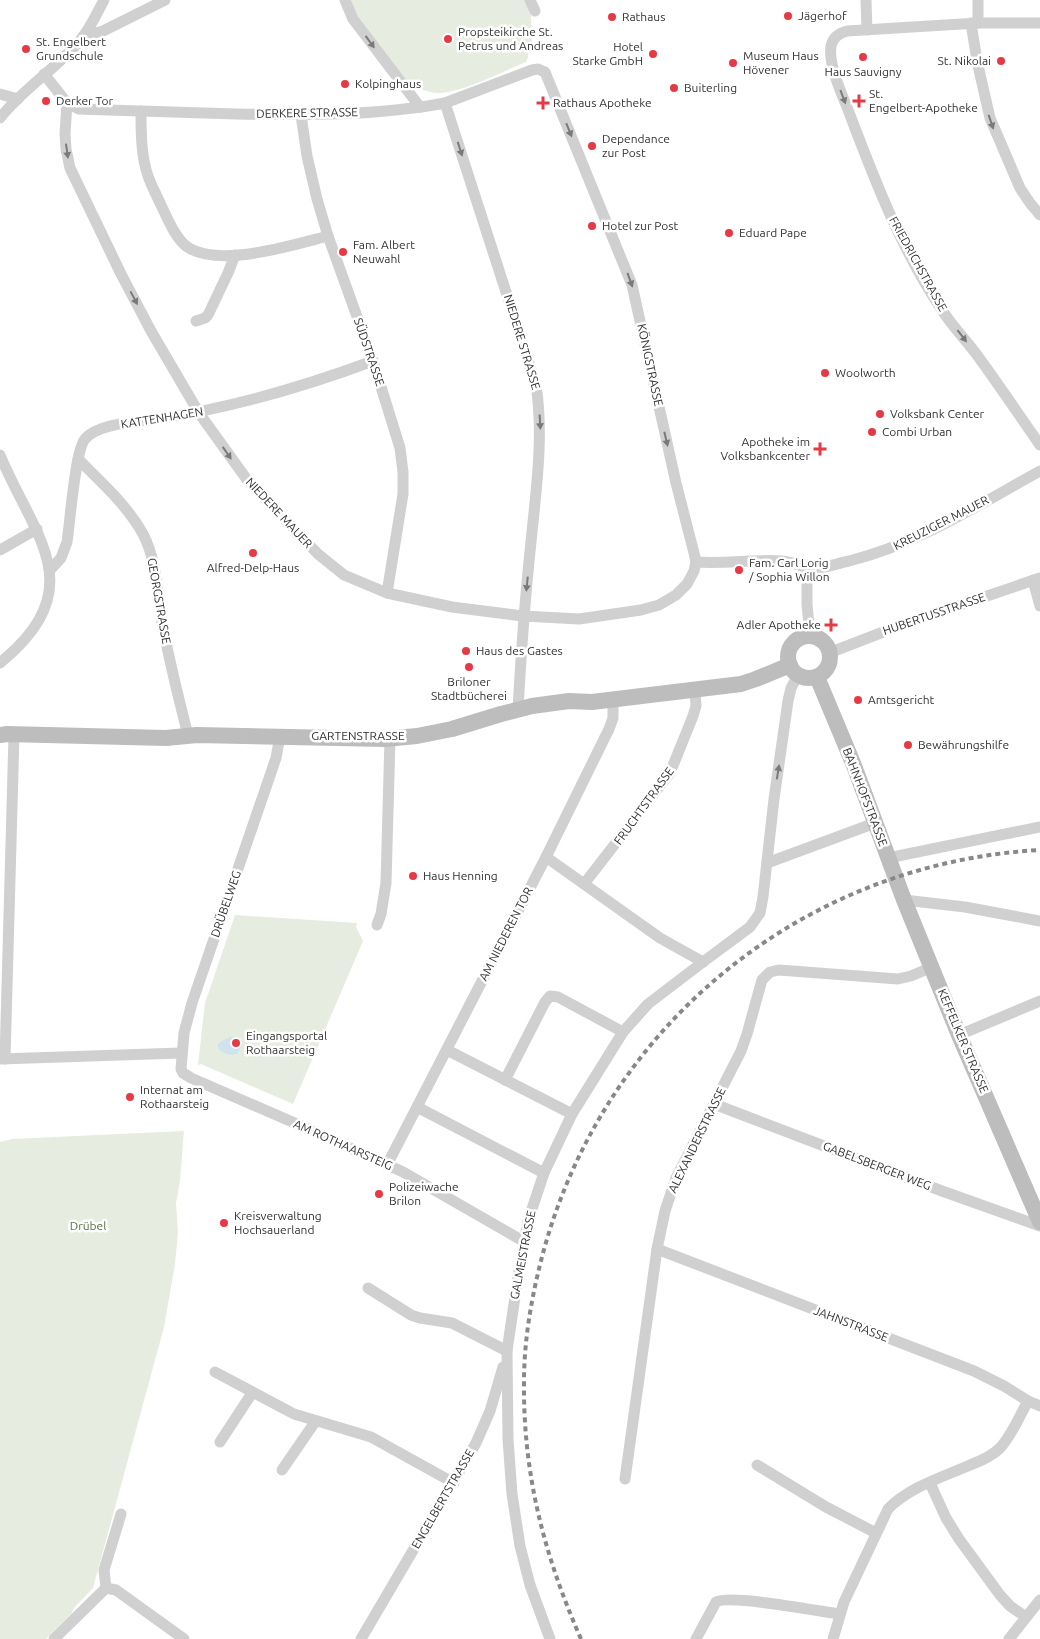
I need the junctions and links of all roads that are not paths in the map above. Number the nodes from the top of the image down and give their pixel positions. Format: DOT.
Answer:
graph roads {
  1 [pos="104,0"];
  2 [pos="165,0"];
  3 [pos="345,0"];
  4 [pos="866,0"];
  5 [pos="978,0"];
  6 [pos="974,23"];
  7 [pos="1040,23"];
  8 [pos="868,30"];
  9 [pos="83,36"];
  10 [pos="542,70"];
  11 [pos="44,74"];
  12 [pos="0,94"];
  13 [pos="18,99"];
  14 [pos="67,103"];
  15 [pos="445,103"];
  16 [pos="420,107"];
  17 [pos="141,111"];
  18 [pos="301,115"];
  19 [pos="0,118"];
  20 [pos="1040,215"];
  21 [pos="328,236"];
  22 [pos="235,255"];
  23 [pos="196,321"];
  24 [pos="372,362"];
  25 [pos="199,413"];
  26 [pos="1040,445"];
  27 [pos="0,455"];
  28 [pos="78,459"];
  29 [pos="1040,471"];
  30 [pos="36,529"];
  31 [pos="0,550"];
  32 [pos="696,562"];
  33 [pos="807,568"];
  34 [pos="50,570"];
  35 [pos="1036,579"];
  36 [pos="387,593"];
  37 [pos="1040,606"];
  38 [pos="523,616"];
  39 [pos="810,637"];
  40 [pos="829,653"];
  41 [pos="0,663"];
  42 [pos="794,670"];
  43 [pos="817,677"];
  44 [pos="695,691"];
  45 [pos="613,700"];
  46 [pos="518,710"];
  47 [pos="5,734"];
  48 [pos="188,735"];
  49 [pos="280,736"];
  50 [pos="390,738"];
  51 [pos="875,823"];
  52 [pos="1040,827"];
  53 [pos="546,857"];
  54 [pos="888,858"];
  55 [pos="767,863"];
  56 [pos="584,884"];
  57 [pos="904,900"];
  58 [pos="1040,921"];
  59 [pos="377,925"];
  60 [pos="703,962"];
  61 [pos="932,967"];
  62 [pos="1040,1001"];
  63 [pos="623,1032"];
  64 [pos="959,1034"];
  65 [pos="447,1050"];
  66 [pos="182,1053"];
  67 [pos="3,1059"];
  68 [pos="183,1072"];
  69 [pos="505,1080"];
  70 [pos="714,1104"];
  71 [pos="417,1107"];
  72 [pos="572,1114"];
  73 [pos="388,1165"];
  74 [pos="544,1173"];
  75 [pos="1040,1224"];
  76 [pos="523,1241"];
  77 [pos="658,1249"];
  78 [pos="368,1288"];
  79 [pos="507,1351"];
  80 [pos="214,1372"];
  81 [pos="252,1393"];
  82 [pos="1028,1401"];
  83 [pos="1040,1406"];
  84 [pos="315,1422"];
  85 [pos="220,1442"];
  86 [pos="757,1466"];
  87 [pos="282,1470"];
  88 [pos="625,1479"];
  89 [pos="454,1483"];
  90 [pos="930,1483"];
  91 [pos="121,1514"];
  92 [pos="876,1533"];
  93 [pos="106,1588"];
  94 [pos="1035,1610"];
  95 [pos="839,1614"];
  96 [pos="54,1639"];
  97 [pos="184,1639"];
  98 [pos="360,1639"];
  99 [pos="550,1639"];
  100 [pos="696,1639"];
  101 [pos="833,1639"];
  102 [pos="1008,1639"];
  1 -- 9 [label="street"];
  2 -- 9 [label="street"];
  3 -- 16 [label="street, one-way"];
  4 -- 8 [label="street"];
  5 -- 6 [label="street"];
  6 -- 7 [label="street"];
  6 -- 8 [label="street"];
  6 -- 20 [label="street, one-way"];
  8 -- 26 [label="street, FRIEDRICHSTRASSE, one-way"];
  9 -- 11 [label="street"];
  10 -- 15 [label="street, DERKERE STRASSE"];
  10 -- 32 [label="street, KÖNIGSTRASSE, one-way"];
  11 -- 13 [label="street"];
  11 -- 14 [label="street"];
  12 -- 13 [label="street"];
  13 -- 19 [label="street"];
  14 -- 17 [label="street, DERKERE STRASSE"];
  14 -- 25 [label="street, NIEDERE MAUER, one-way"];
  15 -- 16 [label="street, DERKERE STRASSE"];
  15 -- 38 [label="street, NIEDERE STRASSE, one-way"];
  16 -- 18 [label="street, DERKERE STRASSE"];
  17 -- 18 [label="street, DERKERE STRASSE"];
  17 -- 22 [label="street"];
  18 -- 21 [label="street, SÜDSTRASSE"];
  21 -- 22 [label="street"];
  21 -- 24 [label="street, SÜDSTRASSE"];
  22 -- 23 [label="street"];
  24 -- 25 [label="street, KATTENHAGEN"];
  24 -- 36 [label="street, SÜDSTRASSE"];
  25 -- 28 [label="street, KATTENHAGEN"];
  25 -- 36 [label="street, NIEDERE MAUER, one-way"];
  27 -- 30 [label="street"];
  28 -- 34 [label="street, KATTENHAGEN"];
  28 -- 48 [label="street, GEORGSTRASSE"];
  29 -- 33 [label="street, KREUZIGER MAUER"];
  30 -- 31 [label="street"];
  30 -- 34 [label="street"];
  32 -- 33 [label="street"];
  32 -- 38 [label="street, NIEDERE MAUER"];
  33 -- 39 [label="street"];
  34 -- 41 [label="street"];
  35 -- 37 [label="street"];
  35 -- 40 [label="street, HUBERTUSSTRASSE"];
  36 -- 38 [label="street, NIEDERE MAUER"];
  38 -- 46 [label="street, NIEDERE STRASSE"];
  39 -- 40 [label="street"];
  39 -- 42 [label="street"];
  40 -- 43 [label="street"];
  42 -- 43 [label="street"];
  42 -- 44 [label="street, GARTENSTRASSE"];
  55 -- 42 [label="street, GALMEISTRASSE, one-way"];
  43 -- 51 [label="street, BAHNHOFSTRASSE"];
  44 -- 45 [label="street, GARTENSTRASSE"];
  44 -- 56 [label="street, FRUCHTSTRASSE"];
  45 -- 46 [label="street, GARTENSTRASSE"];
  45 -- 53 [label="street, AM NIEDEREN TOR"];
  46 -- 50 [label="street, GARTENSTRASSE"];
  47 -- 48 [label="street, GARTENSTRASSE"];
  47 -- 67 [label="street"];
  48 -- 49 [label="street, GARTENSTRASSE"];
  49 -- 50 [label="street, GARTENSTRASSE"];
  49 -- 66 [label="street, DRÜBELWEG"];
  50 -- 59 [label="street"];
  51 -- 54 [label="street, BAHNHOFSTRASSE"];
  51 -- 55 [label="street"];
  52 -- 54 [label="street, BAHNHOFSTRASSE"];
  53 -- 56 [label="street"];
  53 -- 65 [label="street, AM NIEDEREN TOR"];
  54 -- 57 [label="street, KEFFELKER STRASSE"];
  55 -- 60 [label="street, GALMEISTRASSE"];
  56 -- 60 [label="street"];
  57 -- 58 [label="street"];
  57 -- 61 [label="street, KEFFELKER STRASSE"];
  60 -- 63 [label="street, GALMEISTRASSE"];
  61 -- 64 [label="street, KEFFELKER STRASSE"];
  61 -- 70 [label="street, ALEXANDERSTRASSE"];
  62 -- 64 [label="street"];
  63 -- 69 [label="street"];
  63 -- 72 [label="street, GALMEISTRASSE"];
  64 -- 75 [label="street, KEFFELKER STRASSE"];
  65 -- 69 [label="street"];
  65 -- 71 [label="street, AM NIEDEREN TOR"];
  66 -- 67 [label="street"];
  66 -- 68 [label="street, DRÜBELWEG"];
  68 -- 73 [label="street, AM ROTHAARSTEIG"];
  69 -- 72 [label="street"];
  70 -- 75 [label="street, GABELSBERGER WEG"];
  70 -- 77 [label="street, ALEXANDERSTRASSE"];
  71 -- 73 [label="street, AM NIEDEREN TOR"];
  71 -- 74 [label="street"];
  72 -- 74 [label="street, GALMEISTRASSE"];
  73 -- 76 [label="street, AM ROTHAARSTEIG"];
  74 -- 76 [label="street, GALMEISTRASSE"];
  76 -- 79 [label="street, GALMEISTRASSE"];
  77 -- 82 [label="street, JAHNSTRASSE"];
  77 -- 88 [label="street, ALEXANDERSTRASSE"];
  78 -- 79 [label="street"];
  79 -- 89 [label="street, ENGELBERTSTRASSE"];
  79 -- 99 [label="street, GALMEISTRASSE"];
  80 -- 81 [label="street"];
  81 -- 84 [label="street"];
  81 -- 85 [label="street"];
  82 -- 83 [label="street, JAHNSTRASSE"];
  82 -- 90 [label="street"];
  84 -- 87 [label="street"];
  84 -- 89 [label="street"];
  86 -- 92 [label="street"];
  89 -- 98 [label="street, ENGELBERTSTRASSE"];
  90 -- 92 [label="street"];
  90 -- 94 [label="street"];
  91 -- 93 [label="street"];
  92 -- 95 [label="street"];
  93 -- 96 [label="street"];
  93 -- 97 [label="street"];
  94 -- 102 [label="street"];
  95 -- 100 [label="street"];
  95 -- 101 [label="street"];
}
